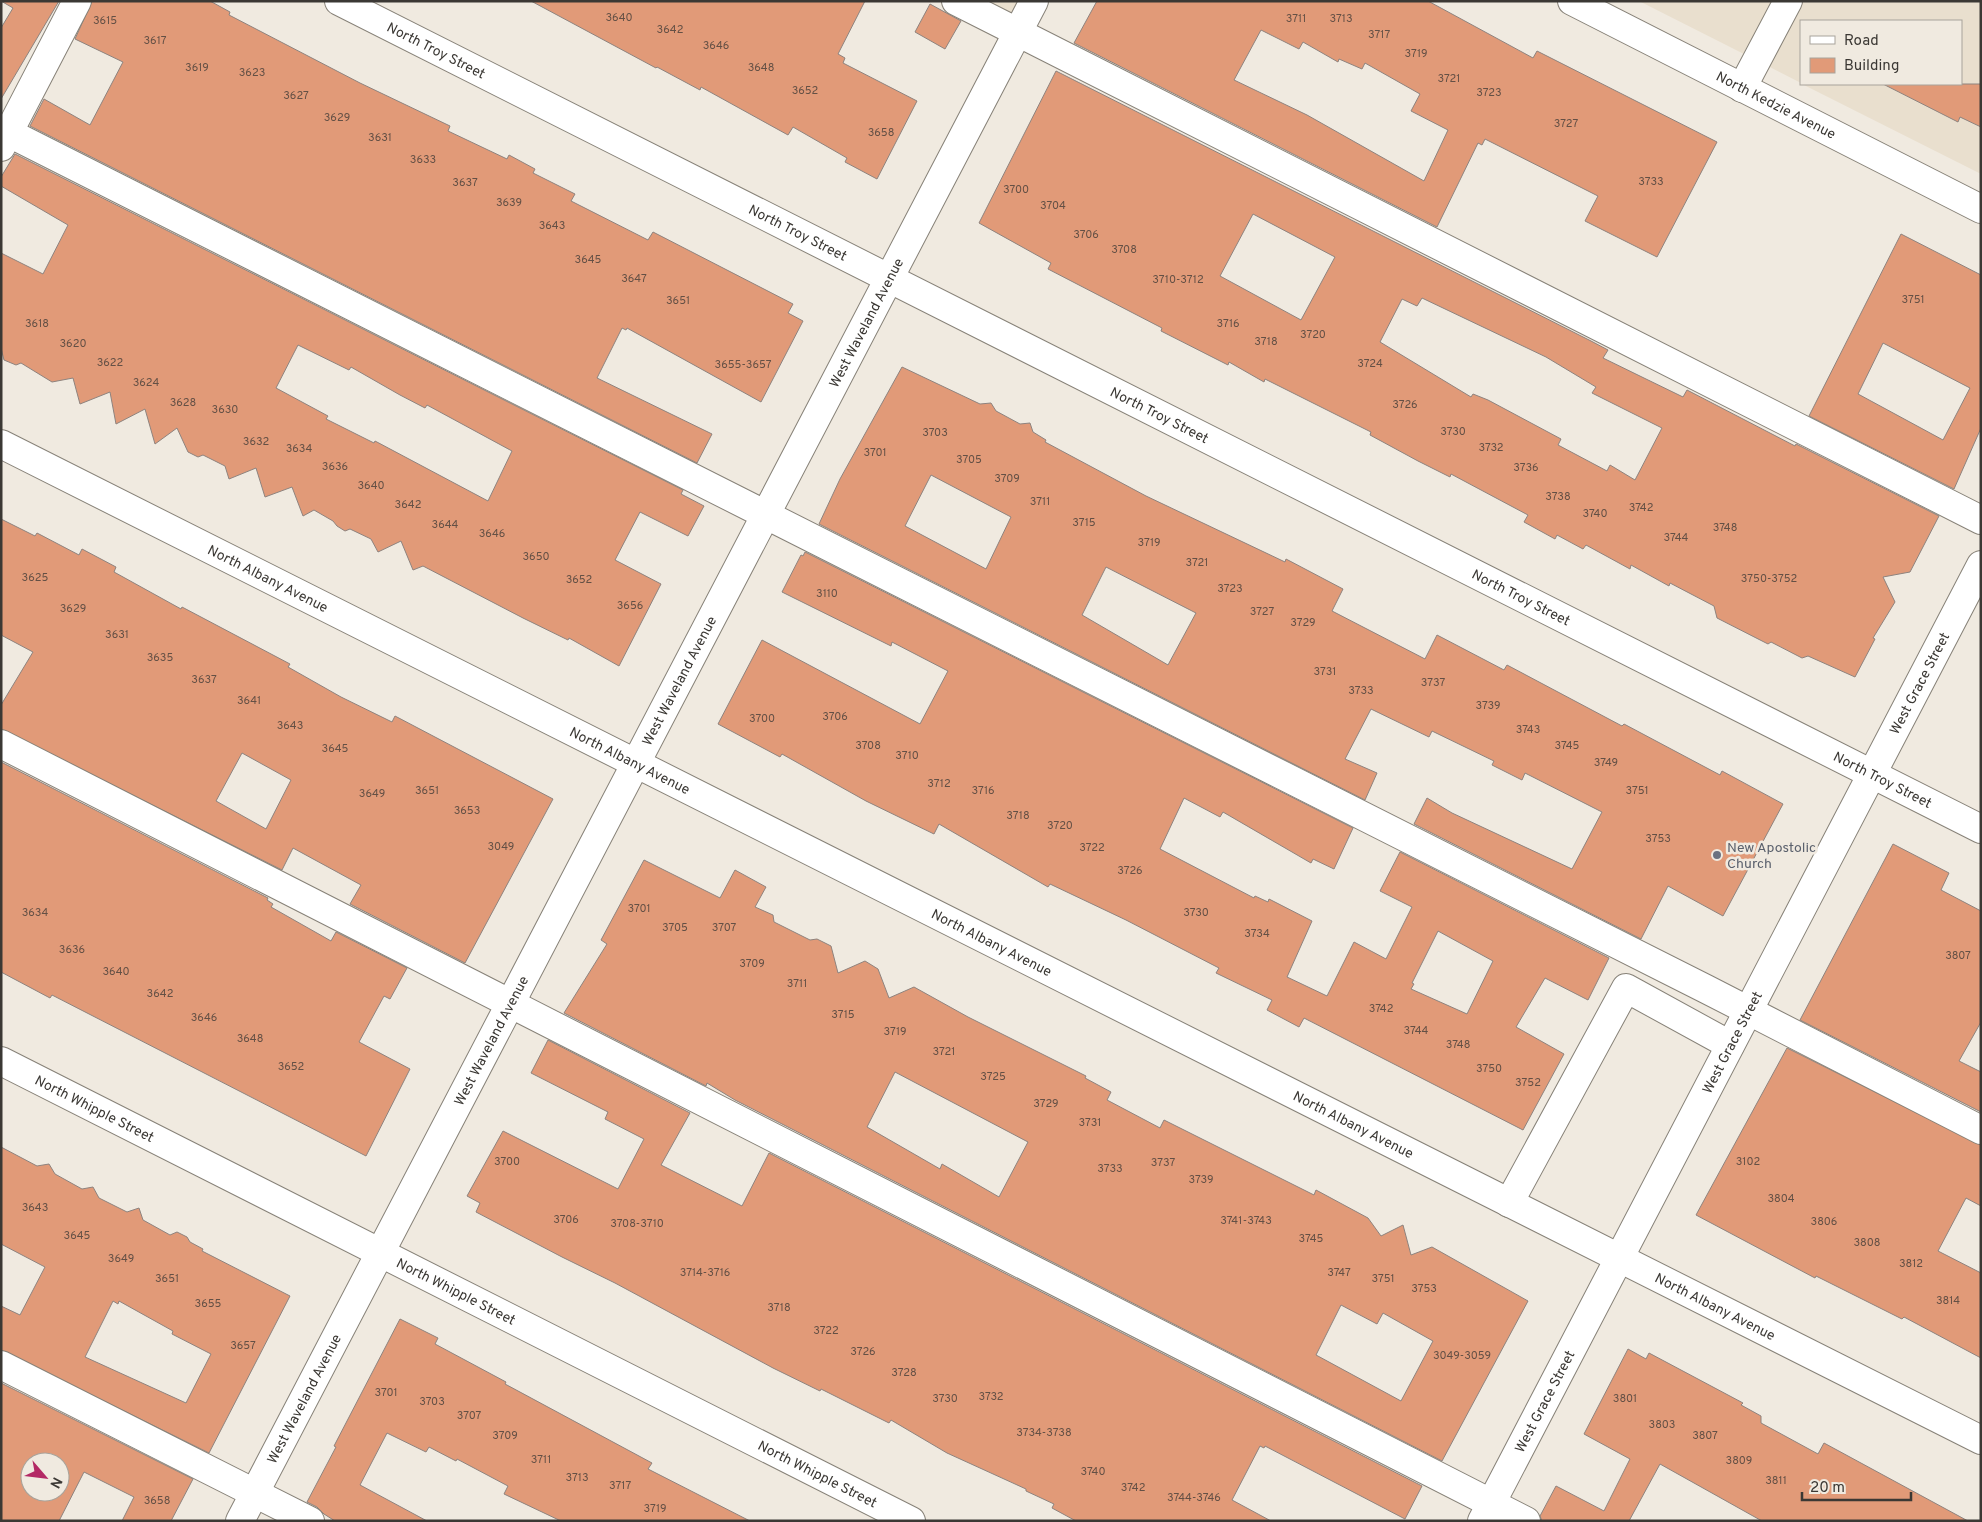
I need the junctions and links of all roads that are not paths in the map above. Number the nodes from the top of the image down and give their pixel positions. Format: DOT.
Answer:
graph roads {
  1 [pos="77,1"];
  2 [pos="339,1"];
  3 [pos="956,1"];
  4 [pos="1034,1"];
  5 [pos="1572,1"];
  6 [pos="1788,1"];
  7 [pos="1018,32"];
  8 [pos="1742,88"];
  9 [pos="5,140"];
  10 [pos="1981,209"];
  11 [pos="889,279"];
  12 [pos="1,444"];
  13 [pos="765,516"];
  14 [pos="1981,520"];
  15 [pos="1981,564"];
  16 [pos="1,744"];
  17 [pos="636,763"];
  18 [pos="1872,774"];
  19 [pos="1981,829"];
  20 [pos="512,1002"];
  21 [pos="1748,1010"];
  22 [pos="1730,1045"];
  23 [pos="1,1061"];
  24 [pos="1981,1130"];
  25 [pos="1509,1203"];
  26 [pos="380,1252"];
  27 [pos="1619,1259"];
  28 [pos="1,1365"];
  29 [pos="1981,1440"];
  30 [pos="254,1493"];
  31 [pos="1486,1512"];
  32 [pos="240,1521"];
  33 [pos="310,1521"];
  34 [pos="911,1521"];
  35 [pos="1526,1521"];
  1 -- 9 [label="street"];
  2 -- 11 [label="street, North Troy Street"];
  3 -- 7 [label="street"];
  4 -- 7 [label="street, West Waveland Avenue"];
  5 -- 8 [label="street, North Kedzie Avenue"];
  6 -- 8 [label="street"];
  7 -- 11 [label="street, West Waveland Avenue"];
  7 -- 14 [label="street"];
  8 -- 10 [label="street, North Kedzie Avenue"];
  9 -- 13 [label="street"];
  11 -- 13 [label="street, West Waveland Avenue"];
  11 -- 18 [label="street, North Troy Street"];
  12 -- 17 [label="street, North Albany Avenue"];
  13 -- 17 [label="street, West Waveland Avenue"];
  13 -- 21 [label="street"];
  15 -- 18 [label="street, West Grace Street"];
  16 -- 20 [label="street"];
  17 -- 20 [label="street, West Waveland Avenue"];
  17 -- 25 [label="street, North Albany Avenue"];
  18 -- 19 [label="street, North Troy Street"];
  18 -- 21 [label="street, West Grace Street"];
  20 -- 26 [label="street, West Waveland Avenue"];
  20 -- 31 [label="street"];
  21 -- 22 [label="street, West Grace Street"];
  21 -- 24 [label="street"];
  22 -- 25 [label="street"];
  22 -- 27 [label="street, West Grace Street"];
  23 -- 26 [label="street, North Whipple Street"];
  25 -- 27 [label="street, North Albany Avenue"];
  26 -- 30 [label="street, West Waveland Avenue"];
  26 -- 34 [label="street, North Whipple Street"];
  27 -- 29 [label="street, North Albany Avenue"];
  27 -- 31 [label="street, West Grace Street"];
  28 -- 30 [label="street"];
  30 -- 32 [label="street, West Waveland Avenue"];
  30 -- 33 [label="street"];
  31 -- 35 [label="street"];
}
